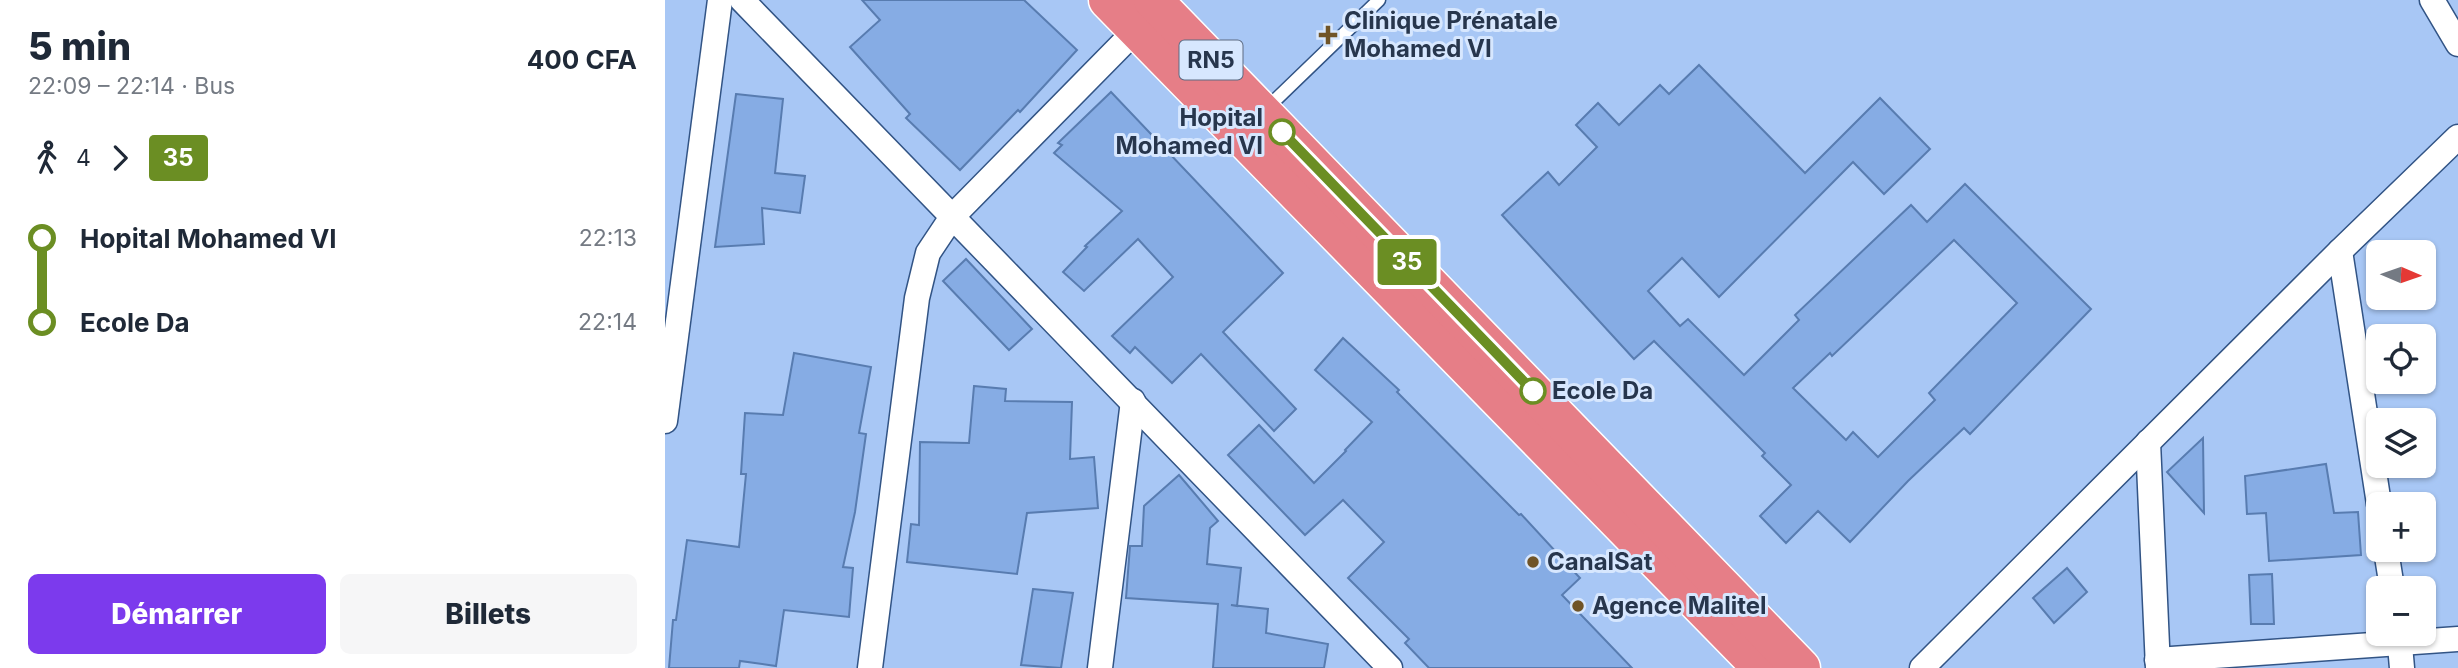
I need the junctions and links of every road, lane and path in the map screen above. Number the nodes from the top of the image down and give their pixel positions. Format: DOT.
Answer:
graph roads {
  1 [pos="720,0"];
  2 [pos="742,0"];
  3 [pos="1108,0"];
  4 [pos="1379,0"];
  5 [pos="2432,0"];
  6 [pos="1150,12"];
  7 [pos="2458,44"];
  8 [pos="1262,113"];
  9 [pos="2458,137"];
  10 [pos="952,217"];
  11 [pos="2340,251"];
  12 [pos="1133,401"];
  13 [pos="665,421"];
  14 [pos="2148,442"];
  15 [pos="2377,492"];
  16 [pos="2436,639"];
  17 [pos="2458,639"];
  18 [pos="2366,642"];
  19 [pos="2401,646"];
  20 [pos="2157,664"];
  21 [pos="870,668"];
  22 [pos="1100,668"];
  23 [pos="1390,668"];
  24 [pos="1762,668"];
  25 [pos="1801,668"];
  26 [pos="1923,668"];
  27 [pos="2402,668"];
  1 -- 13 [label="street"];
  2 -- 10 [label="street"];
  3 -- 6 [label="highway, RN5"];
  4 -- 8 [label="lane"];
  5 -- 7 [label="street"];
  6 -- 8 [label="highway, RN5"];
  6 -- 10 [label="street"];
  6 -- 24 [label="highway, RN5"];
  8 -- 25 [label="highway, RN5"];
  9 -- 11 [label="street"];
  10 -- 12 [label="street"];
  10 -- 21 [label="street"];
  11 -- 14 [label="street"];
  11 -- 15 [label="street"];
  12 -- 22 [label="street"];
  12 -- 23 [label="street"];
  14 -- 20 [label="street"];
  14 -- 26 [label="street"];
  16 -- 17 [label="street"];
  18 -- 20 [label="street"];
  19 -- 27 [label="street"];
}
